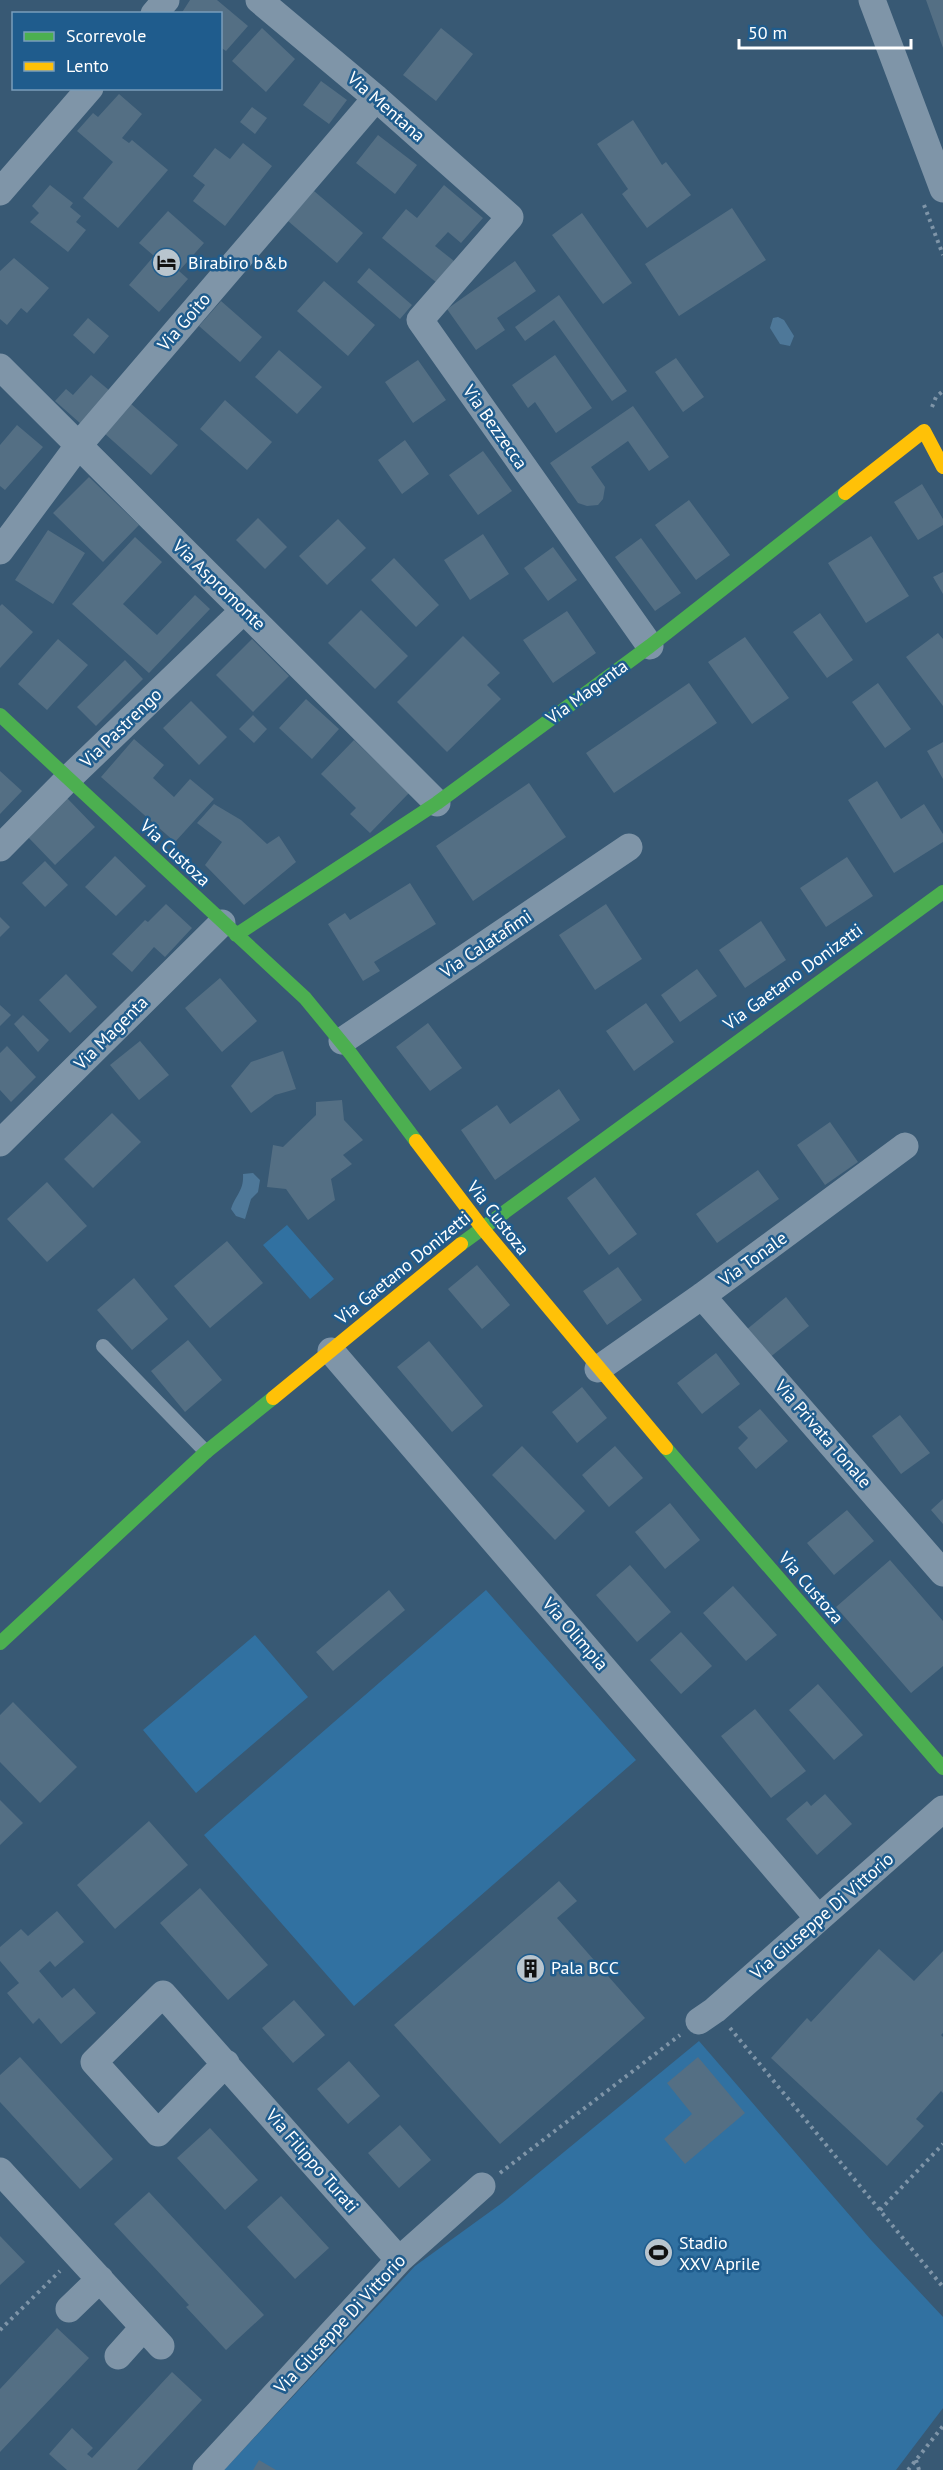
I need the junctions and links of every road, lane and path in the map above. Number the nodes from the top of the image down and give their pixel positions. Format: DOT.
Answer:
graph roads {
  1 [pos="166,0"];
  2 [pos="259,0"];
  3 [pos="872,0"];
  4 [pos="156,12"];
  5 [pos="88,90"];
  6 [pos="376,98"];
  7 [pos="943,189"];
  8 [pos="0,192"];
  9 [pos="510,217"];
  10 [pos="0,367"];
  11 [pos="78,446"];
  12 [pos="943,467"];
  13 [pos="0,551"];
  14 [pos="244,610"];
  15 [pos="650,646"];
  16 [pos="0,715"];
  17 [pos="69,778"];
  18 [pos="438,803"];
  19 [pos="629,847"];
  20 [pos="0,848"];
  21 [pos="943,892"];
  22 [pos="229,929"];
  23 [pos="342,1041"];
  24 [pos="1,1139"];
  25 [pos="905,1146"];
  26 [pos="481,1227"];
  27 [pos="702,1296"];
  28 [pos="103,1346"];
  29 [pos="331,1351"];
  30 [pos="598,1369"];
  31 [pos="206,1452"];
  32 [pos="943,1573"];
  33 [pos="0,1643"];
  34 [pos="943,1768"];
  35 [pos="943,1809"];
  36 [pos="818,1918"];
  37 [pos="707,2015"];
  38 [pos="226,2063"];
  39 [pos="943,2144"];
  40 [pos="0,2170"];
  41 [pos="482,2186"];
  42 [pos="880,2210"];
  43 [pos="77,2254"];
  44 [pos="399,2260"];
  45 [pos="100,2279"];
  46 [pos="943,2287"];
  47 [pos="69,2309"];
  48 [pos="0,2330"];
  49 [pos="118,2356"];
  50 [pos="943,2426"];
  51 [pos="916,2460"];
  52 [pos="206,2470"];
  53 [pos="908,2470"];
  54 [pos="920,2470"];
  1 -- 4 [label="street"];
  2 -- 6 [label="street, Via Mentana"];
  3 -- 7 [label="street"];
  5 -- 8 [label="street"];
  6 -- 9 [label="street, Via Mentana"];
  6 -- 11 [label="street, Via Goito"];
  9 -- 15 [label="street, Via Bezzecca"];
  10 -- 11 [label="street, Via Aspromonte"];
  11 -- 13 [label="street, Via Goito"];
  11 -- 14 [label="street, Via Aspromonte"];
  12 -- 15 [label="street, Via Magenta"];
  14 -- 17 [label="street, Via Pastrengo"];
  14 -- 18 [label="street, Via Aspromonte"];
  15 -- 18 [label="street, Via Magenta"];
  16 -- 17 [label="street, Via Custoza"];
  17 -- 20 [label="street, Via Pastrengo"];
  17 -- 22 [label="street, Via Custoza"];
  18 -- 22 [label="street, Via Magenta"];
  19 -- 23 [label="street, Via Calatafimi"];
  21 -- 26 [label="street, Via Gaetano Donizetti"];
  22 -- 23 [label="street, Via Custoza"];
  22 -- 24 [label="street, Via Magenta"];
  23 -- 26 [label="street, Via Custoza"];
  25 -- 27 [label="street, Via Tonale"];
  26 -- 29 [label="street, Via Gaetano Donizetti"];
  26 -- 30 [label="street, Via Custoza"];
  27 -- 30 [label="street, Via Tonale"];
  27 -- 32 [label="street, Via Privata Tonale"];
  28 -- 31 [label="lane"];
  29 -- 31 [label="street, Via Gaetano Donizetti"];
  29 -- 36 [label="street, Via Olimpia"];
  30 -- 34 [label="street, Via Custoza"];
  31 -- 33 [label="street, Via Gaetano Donizetti"];
  35 -- 36 [label="street, Via Giuseppe Di Vittorio"];
  36 -- 37 [label="street, Via Giuseppe Di Vittorio"];
  37 -- 41 [label="path"];
  37 -- 42 [label="path"];
  38 -- 38 [label="street, Via Filippo Turati"];
  38 -- 44 [label="street, Via Filippo Turati"];
  39 -- 42 [label="path"];
  40 -- 43 [label="street"];
  41 -- 44 [label="street, Via Giuseppe Di Vittorio"];
  42 -- 46 [label="path"];
  43 -- 45 [label="street"];
  43 -- 48 [label="path"];
  44 -- 52 [label="street, Via Giuseppe Di Vittorio"];
  45 -- 47 [label="street"];
  45 -- 49 [label="street"];
  50 -- 51 [label="path"];
  51 -- 53 [label="path"];
  51 -- 54 [label="path"];
}
